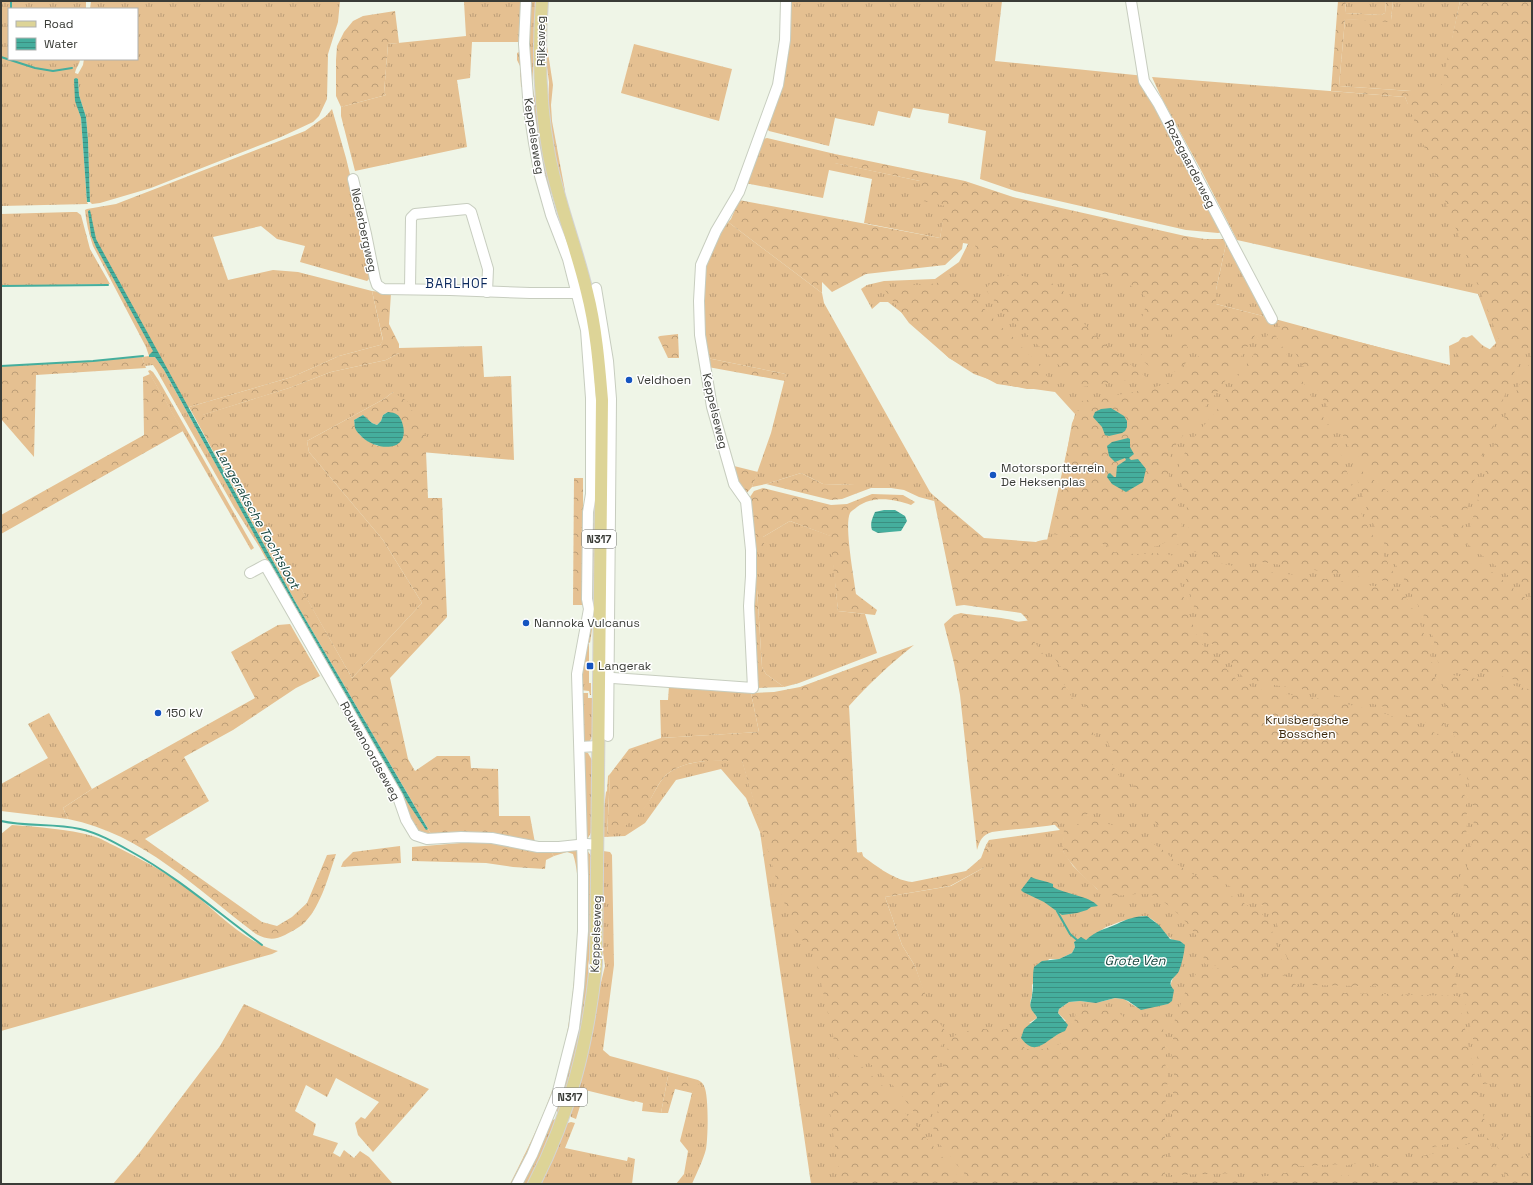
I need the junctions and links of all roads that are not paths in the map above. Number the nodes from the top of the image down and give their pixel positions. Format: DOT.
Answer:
graph roads {
  1 [pos="526,1"];
  2 [pos="542,1"];
  3 [pos="786,1"];
  4 [pos="1131,1"];
  5 [pos="524,44"];
  6 [pos="541,81"];
  7 [pos="353,179"];
  8 [pos="559,194"];
  9 [pos="546,197"];
  10 [pos="410,289"];
  11 [pos="587,291"];
  12 [pos="487,292"];
  13 [pos="1272,319"];
  14 [pos="250,573"];
  15 [pos="604,677"];
  16 [pos="608,736"];
  17 [pos="598,746"];
  18 [pos="580,747"];
  19 [pos="582,844"];
  20 [pos="597,845"];
  21 [pos="550,1115"];
  22 [pos="563,1118"];
  23 [pos="517,1184"];
  24 [pos="534,1184"];
  1 -- 5 [label="street, Rijksweg"];
  2 -- 6 [label="main road, Rijksweg / N317"];
  3 -- 15 [label="street, Keppelseweg"];
  4 -- 13 [label="street, Rozegaarderweg"];
  5 -- 9 [label="street, Keppelseweg"];
  6 -- 8 [label="main road, Keppelseweg / N317"];
  7 -- 10 [label="street, Nederbergweg"];
  8 -- 9 [label="street"];
  8 -- 11 [label="main road, Keppelseweg / N317"];
  9 -- 11 [label="street, Keppelseweg"];
  10 -- 12 [label="street, Nederbergweg"];
  10 -- 12 [label="street"];
  11 -- 12 [label="street, Nederbergweg"];
  11 -- 15 [label="main road, Keppelseweg / N317"];
  11 -- 18 [label="street, Keppelseweg"];
  14 -- 19 [label="street, Rouwenoordseweg"];
  15 -- 16 [label="street, Keppelseweg"];
  15 -- 17 [label="main road, Keppelseweg / N317"];
  17 -- 18 [label="street"];
  17 -- 20 [label="main road, Keppelseweg / N317"];
  18 -- 19 [label="street, Keppelseweg"];
  19 -- 20 [label="street, Rouwenoordseweg"];
  19 -- 21 [label="street, Keppelseweg"];
  20 -- 22 [label="main road, Keppelseweg / N317"];
  21 -- 22 [label="street"];
  21 -- 23 [label="street, Keppelseweg"];
  22 -- 24 [label="main road, Keppelseweg / N317"];
}
